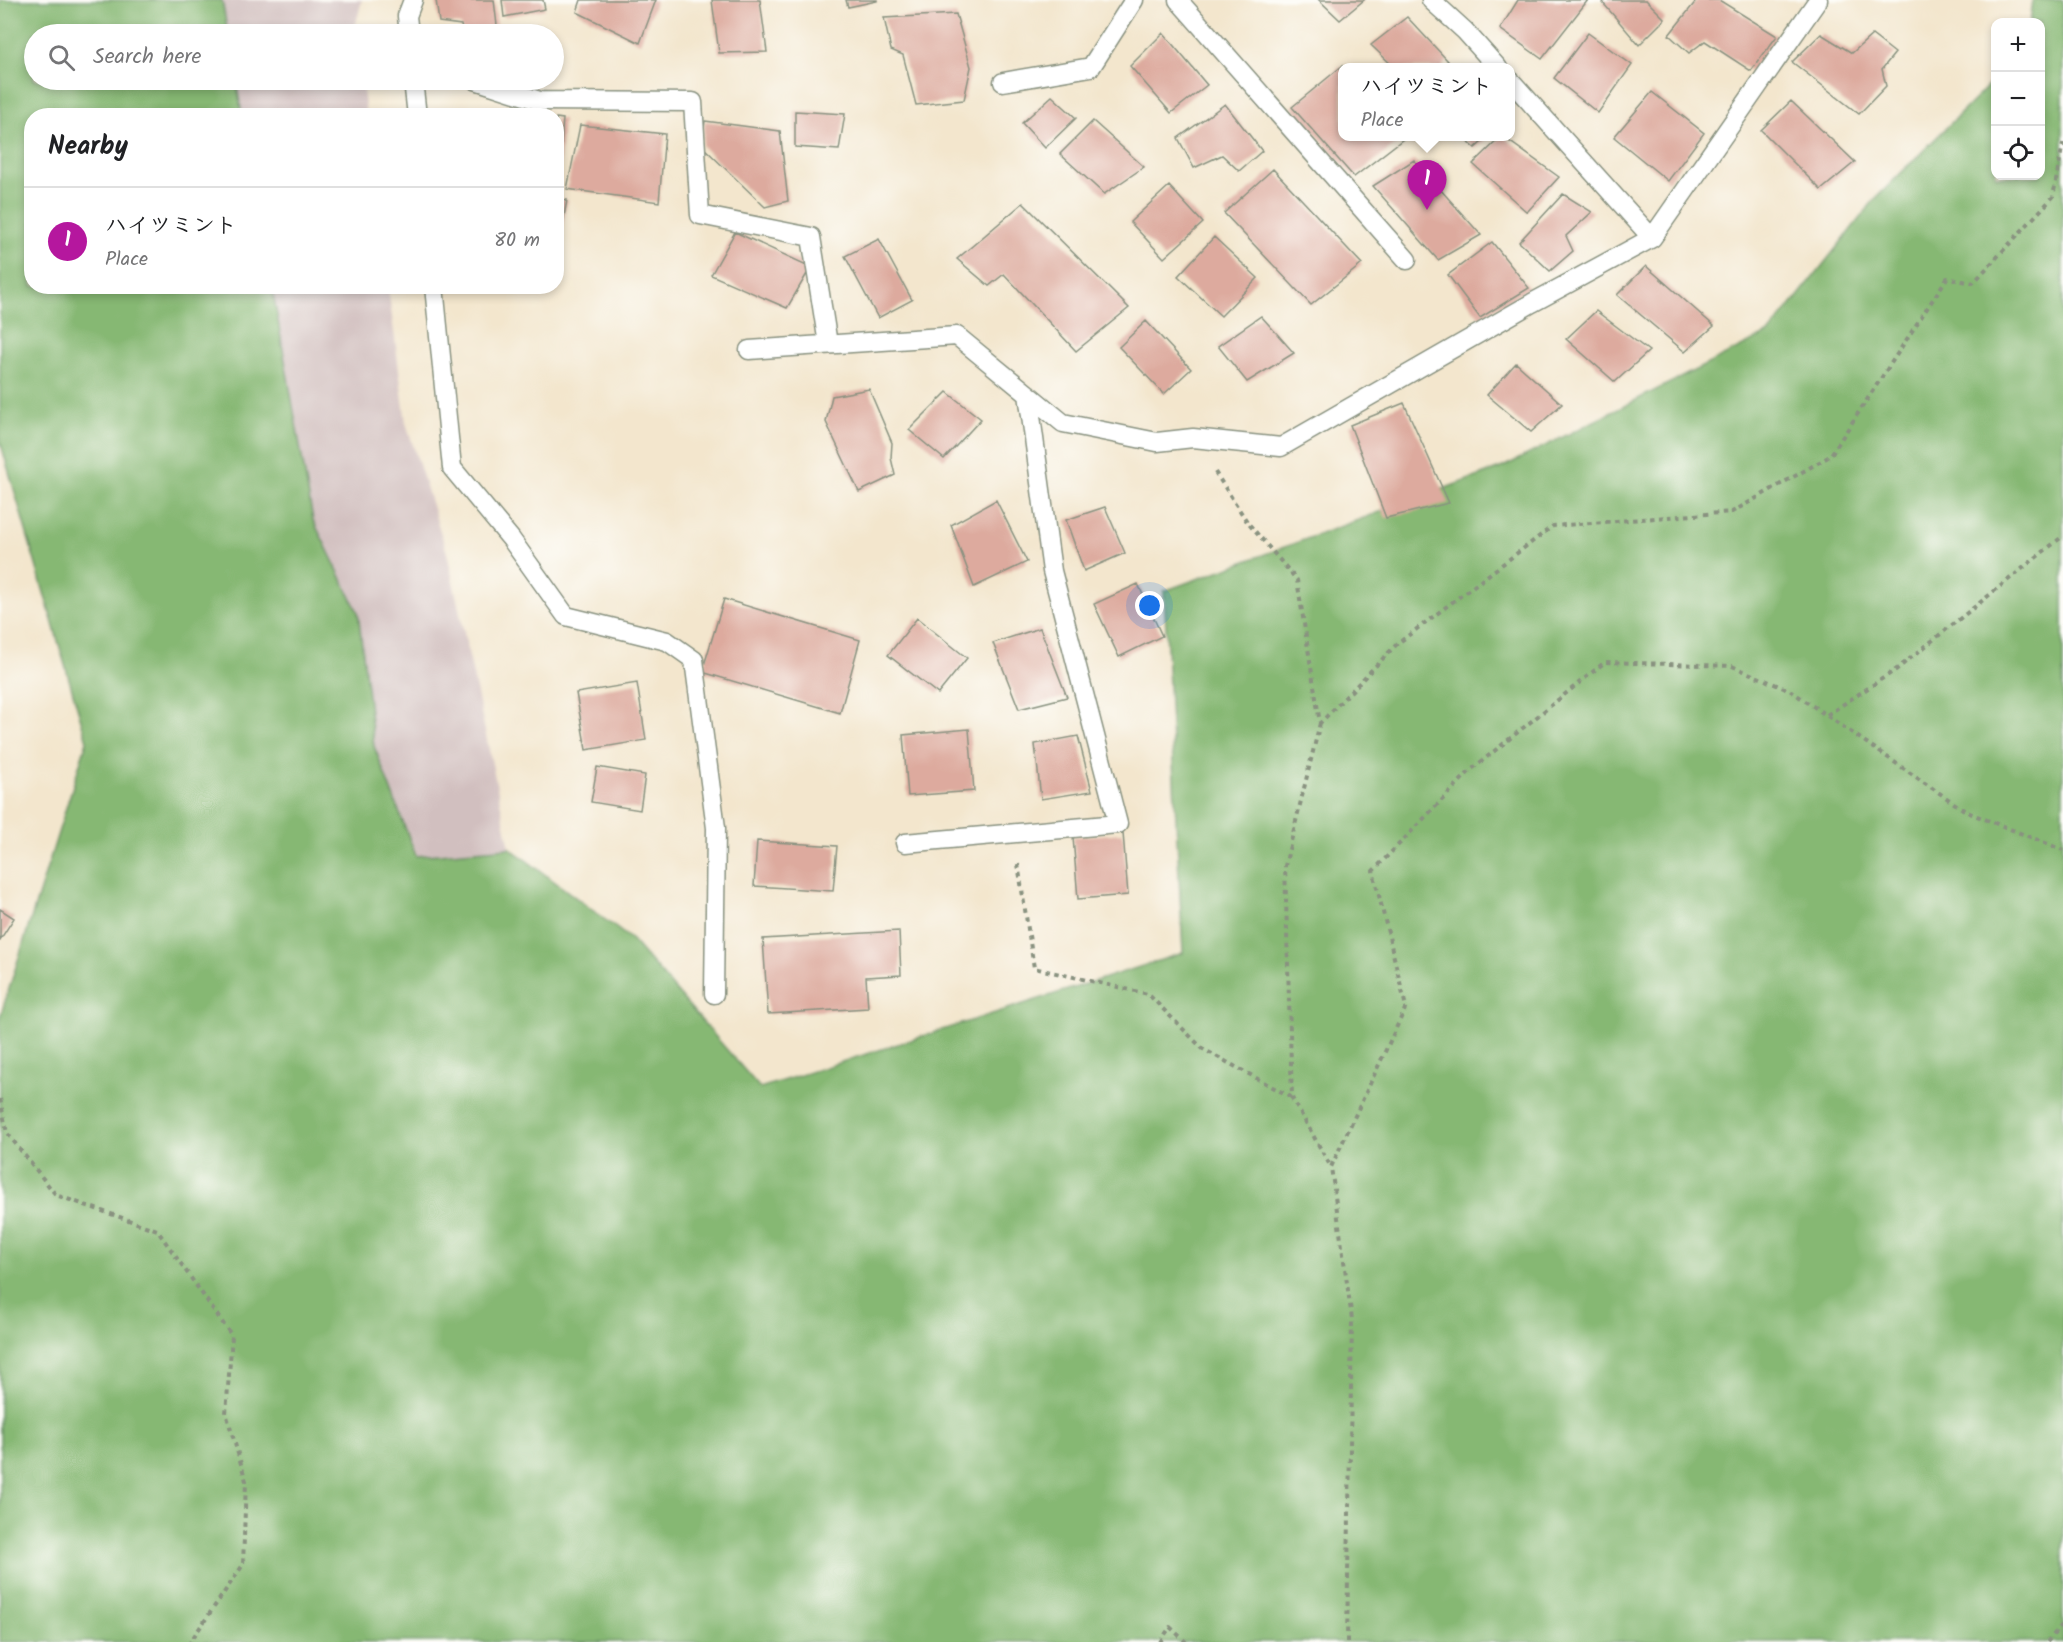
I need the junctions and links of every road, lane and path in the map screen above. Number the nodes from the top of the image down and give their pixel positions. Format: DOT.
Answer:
graph roads {
  1 [pos="413,0"];
  2 [pos="1134,0"];
  3 [pos="1178,0"];
  4 [pos="1431,0"];
  5 [pos="1818,0"];
  6 [pos="408,24"];
  7 [pos="1494,63"];
  8 [pos="1003,82"];
  9 [pos="1515,85"];
  10 [pos="414,90"];
  11 [pos="506,90"];
  12 [pos="416,108"];
  13 [pos="2063,143"];
  14 [pos="1652,238"];
  15 [pos="1407,260"];
  16 [pos="435,294"];
  17 [pos="828,344"];
  18 [pos="749,350"];
  19 [pos="1028,394"];
  20 [pos="1193,438"];
  21 [pos="2063,536"];
  22 [pos="1827,715"];
  23 [pos="1320,723"];
  24 [pos="1014,834"];
  25 [pos="905,843"];
  26 [pos="2063,850"];
  27 [pos="714,994"];
  28 [pos="1292,1098"];
  29 [pos="0,1099"];
  30 [pos="1331,1167"];
  31 [pos="2063,1624"];
  32 [pos="190,1642"];
  33 [pos="1160,1642"];
  34 [pos="1186,1642"];
  35 [pos="1347,1642"];
  36 [pos="2047,1642"];
  1 -- 6 [label="lane"];
  2 -- 8 [label="lane"];
  3 -- 15 [label="lane"];
  4 -- 7 [label="lane"];
  5 -- 14 [label="lane"];
  9 -- 14 [label="lane"];
  10 -- 12 [label="lane"];
  11 -- 17 [label="lane"];
  13 -- 23 [label="path"];
  14 -- 20 [label="lane"];
  16 -- 27 [label="lane"];
  17 -- 18 [label="lane"];
  17 -- 19 [label="lane"];
  19 -- 20 [label="lane"];
  19 -- 24 [label="lane"];
  20 -- 23 [label="path"];
  21 -- 22 [label="path"];
  22 -- 26 [label="path"];
  22 -- 30 [label="path"];
  23 -- 28 [label="path"];
  24 -- 25 [label="lane"];
  24 -- 28 [label="path"];
  28 -- 30 [label="path"];
  29 -- 32 [label="path"];
  30 -- 35 [label="path"];
  31 -- 36 [label="path"];
  33 -- 34 [label="path"];
}
